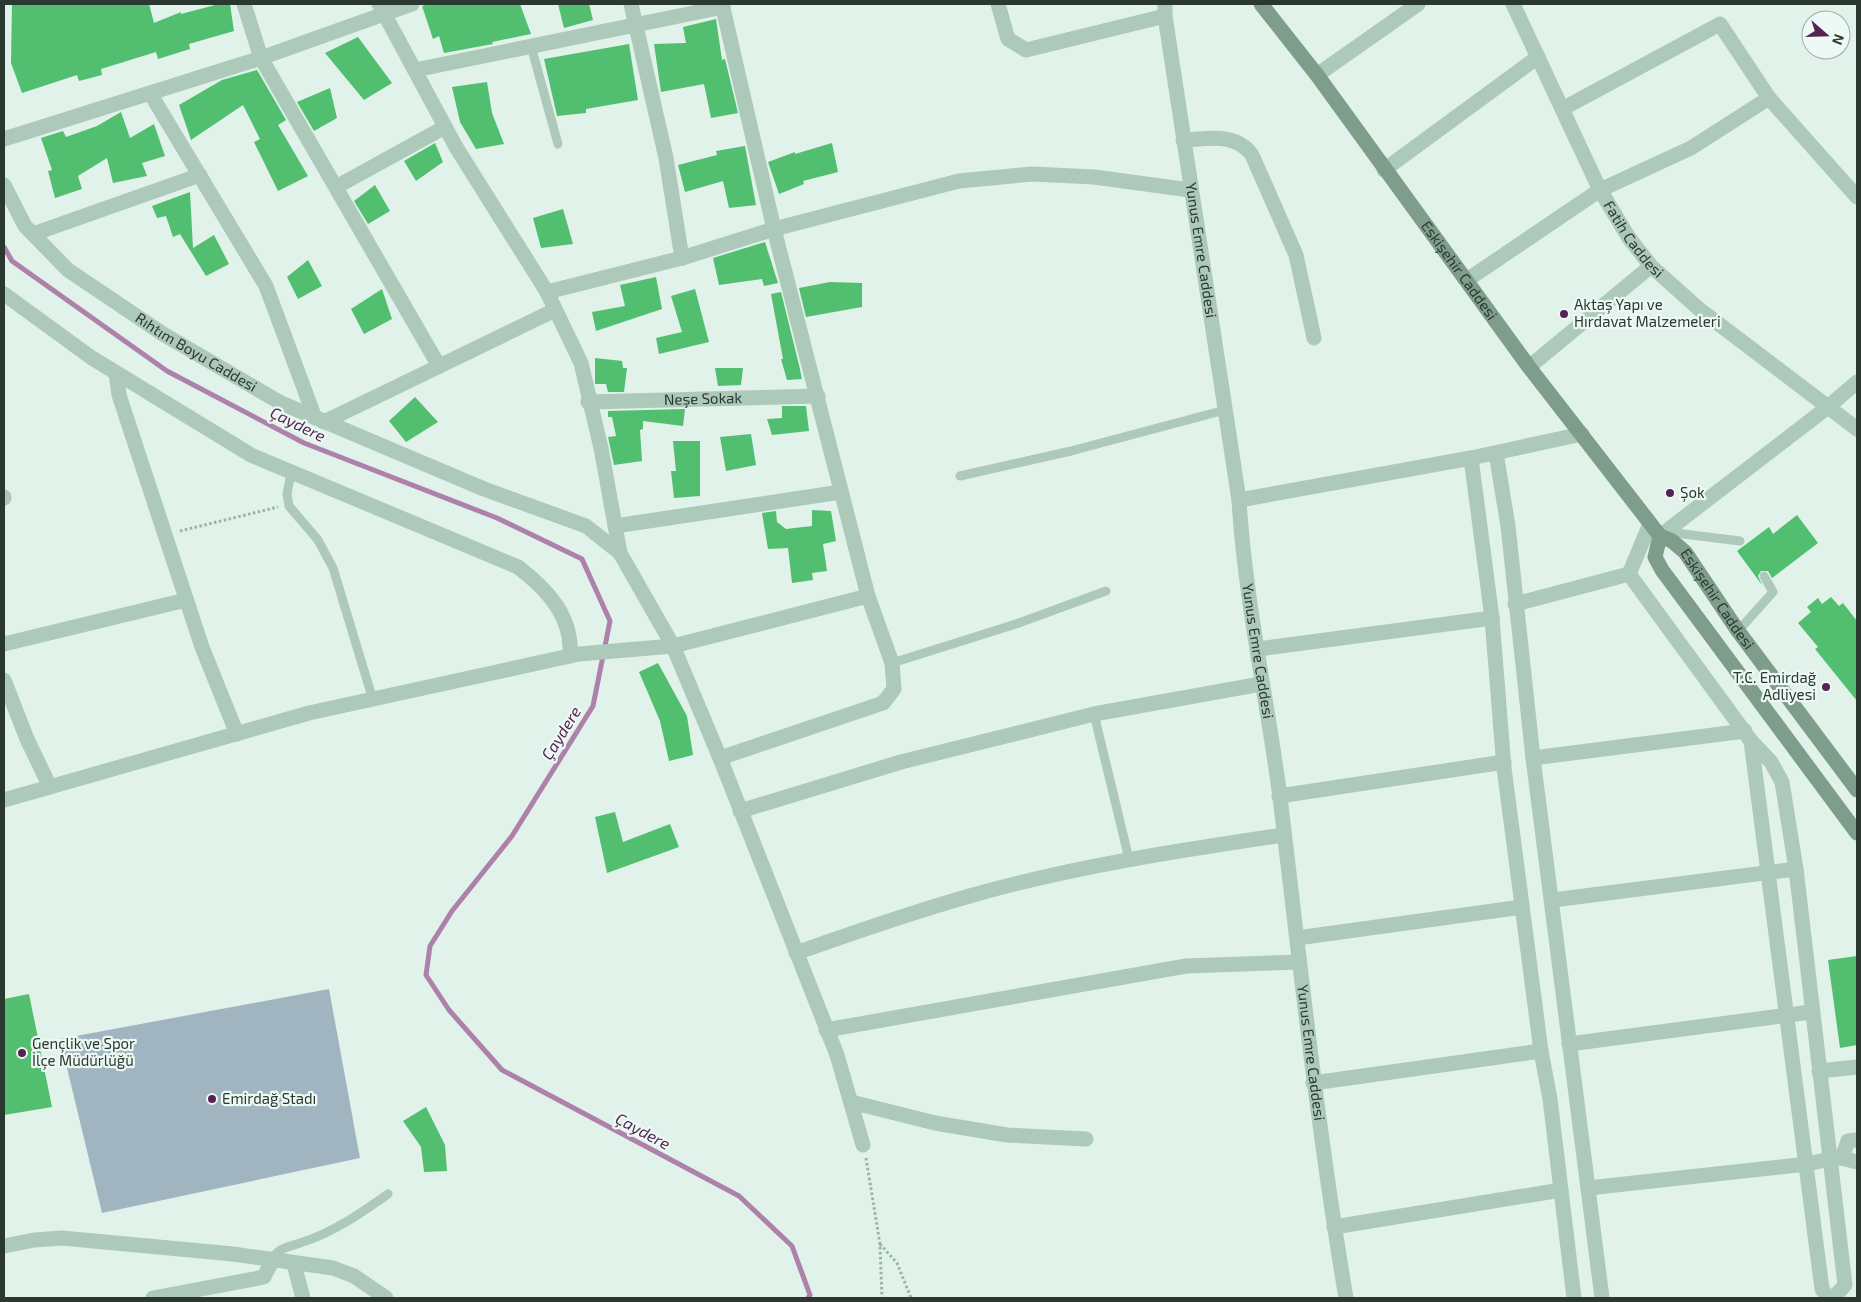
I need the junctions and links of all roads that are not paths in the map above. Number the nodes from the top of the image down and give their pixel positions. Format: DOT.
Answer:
graph roads {
  1 [pos="244,4"];
  2 [pos="412,4"];
  3 [pos="631,4"];
  4 [pos="998,4"];
  5 [pos="1262,4"];
  6 [pos="1418,4"];
  7 [pos="1513,4"];
  8 [pos="723,5"];
  9 [pos="381,9"];
  10 [pos="1165,10"];
  11 [pos="637,23"];
  12 [pos="531,46"];
  13 [pos="1538,57"];
  14 [pos="261,58"];
  15 [pos="415,70"];
  16 [pos="1317,75"];
  17 [pos="150,93"];
  18 [pos="1769,98"];
  19 [pos="1562,109"];
  20 [pos="445,127"];
  21 [pos="4,139"];
  22 [pos="1183,140"];
  23 [pos="558,144"];
  24 [pos="1384,170"];
  25 [pos="200,176"];
  26 [pos="4,185"];
  27 [pos="336,187"];
  28 [pos="1190,190"];
  29 [pos="1600,190"];
  30 [pos="1857,197"];
  31 [pos="774,229"];
  32 [pos="33,234"];
  33 [pos="682,258"];
  34 [pos="1651,266"];
  35 [pos="1467,280"];
  36 [pos="546,292"];
  37 [pos="4,294"];
  38 [pos="555,310"];
  39 [pos="1314,338"];
  40 [pos="439,366"];
  41 [pos="1528,366"];
  42 [pos="116,372"];
  43 [pos="1857,382"];
  44 [pos="818,396"];
  45 [pos="588,402"];
  46 [pos="1828,407"];
  47 [pos="1225,410"];
  48 [pos="320,420"];
  49 [pos="1857,429"];
  50 [pos="1582,434"];
  51 [pos="1496,453"];
  52 [pos="1471,458"];
  53 [pos="291,473"];
  54 [pos="960,476"];
  55 [pos="841,492"];
  56 [pos="1239,500"];
  57 [pos="1650,524"];
  58 [pos="615,526"];
  59 [pos="1660,536"];
  60 [pos="1740,541"];
  61 [pos="620,553"];
  62 [pos="1629,574"];
  63 [pos="1764,576"];
  64 [pos="1106,591"];
  65 [pos="868,596"];
  66 [pos="186,600"];
  67 [pos="1515,604"];
  68 [pos="1492,618"];
  69 [pos="1738,631"];
  70 [pos="4,644"];
  71 [pos="673,646"];
  72 [pos="1258,649"];
  73 [pos="575,655"];
  74 [pos="892,663"];
  75 [pos="4,680"];
  76 [pos="1261,684"];
  77 [pos="372,700"];
  78 [pos="1094,714"];
  79 [pos="237,734"];
  80 [pos="1748,736"];
  81 [pos="720,758"];
  82 [pos="1533,758"];
  83 [pos="1504,762"];
  84 [pos="50,787"];
  85 [pos="1857,790"];
  86 [pos="1280,796"];
  87 [pos="4,800"];
  88 [pos="740,811"];
  89 [pos="1857,833"];
  90 [pos="1283,835"];
  91 [pos="1129,859"];
  92 [pos="1796,869"];
  93 [pos="1769,873"];
  94 [pos="1552,900"];
  95 [pos="1522,906"];
  96 [pos="1297,938"];
  97 [pos="796,954"];
  98 [pos="1298,962"];
  99 [pos="1811,1012"];
  100 [pos="1787,1016"];
  101 [pos="826,1030"];
  102 [pos="1569,1044"];
  103 [pos="1541,1051"];
  104 [pos="1857,1067"];
  105 [pos="1819,1071"];
  106 [pos="1313,1083"];
  107 [pos="851,1102"];
  108 [pos="1086,1139"];
  109 [pos="1857,1140"];
  110 [pos="864,1145"];
  111 [pos="1836,1158"];
  112 [pos="1857,1162"];
  113 [pos="1807,1164"];
  114 [pos="1588,1188"];
  115 [pos="1561,1190"];
  116 [pos="388,1194"];
  117 [pos="1334,1227"];
  118 [pos="4,1246"];
  119 [pos="272,1260"];
  120 [pos="294,1264"];
  121 [pos="153,1298"];
  122 [pos="303,1298"];
  123 [pos="386,1298"];
  124 [pos="1346,1298"];
  125 [pos="1574,1298"];
  126 [pos="1602,1298"];
  127 [pos="1828,1298"];
  128 [pos="1834,1298"];
  1 -- 14 [label="street"];
  2 -- 9 [label="street"];
  3 -- 11 [label="street"];
  4 -- 10 [label="street"];
  5 -- 16 [label="main road, Eskişehir Caddesi"];
  6 -- 16 [label="street"];
  7 -- 13 [label="street, Fatih Caddesi"];
  8 -- 11 [label="street"];
  8 -- 31 [label="street"];
  9 -- 14 [label="street"];
  9 -- 15 [label="street"];
  10 -- 22 [label="street, Yunus Emre Caddesi"];
  11 -- 12 [label="street"];
  11 -- 33 [label="street"];
  12 -- 15 [label="street"];
  12 -- 23 [label="lane"];
  13 -- 19 [label="street, Fatih Caddesi"];
  13 -- 24 [label="street"];
  14 -- 17 [label="street"];
  14 -- 27 [label="street"];
  15 -- 20 [label="street"];
  16 -- 24 [label="main road, Eskişehir Caddesi"];
  17 -- 21 [label="street"];
  17 -- 25 [label="street"];
  18 -- 19 [label="street"];
  18 -- 29 [label="street"];
  18 -- 30 [label="street"];
  19 -- 29 [label="street, Fatih Caddesi"];
  20 -- 27 [label="street"];
  20 -- 36 [label="street"];
  22 -- 28 [label="street, Yunus Emre Caddesi"];
  22 -- 39 [label="street"];
  24 -- 35 [label="main road, Eskişehir Caddesi"];
  25 -- 32 [label="street"];
  25 -- 48 [label="street"];
  26 -- 32 [label="street, Rıhtım Boyu Caddesi"];
  27 -- 40 [label="street"];
  28 -- 31 [label="street"];
  28 -- 47 [label="street, Yunus Emre Caddesi"];
  29 -- 34 [label="street, Fatih Caddesi"];
  29 -- 35 [label="street"];
  31 -- 33 [label="street"];
  31 -- 44 [label="street"];
  32 -- 48 [label="street, Rıhtım Boyu Caddesi"];
  33 -- 36 [label="street"];
  34 -- 41 [label="street"];
  34 -- 46 [label="street, Fatih Caddesi"];
  35 -- 41 [label="main road, Eskişehir Caddesi"];
  36 -- 38 [label="street"];
  37 -- 42 [label="street"];
  38 -- 40 [label="street"];
  38 -- 45 [label="street"];
  40 -- 48 [label="street"];
  41 -- 50 [label="main road, Eskişehir Caddesi"];
  42 -- 53 [label="street"];
  42 -- 66 [label="street"];
  43 -- 46 [label="street"];
  44 -- 45 [label="street, Neşe Sokak"];
  44 -- 55 [label="street"];
  45 -- 58 [label="street"];
  46 -- 49 [label="street, Fatih Caddesi"];
  46 -- 59 [label="street"];
  47 -- 54 [label="lane"];
  47 -- 56 [label="street, Yunus Emre Caddesi"];
  48 -- 61 [label="street, Rıhtım Boyu Caddesi"];
  50 -- 51 [label="street"];
  50 -- 57 [label="main road, Eskişehir Caddesi"];
  51 -- 52 [label="street"];
  51 -- 67 [label="street"];
  52 -- 56 [label="street"];
  52 -- 68 [label="street"];
  53 -- 73 [label="street"];
  53 -- 77 [label="lane"];
  55 -- 58 [label="street"];
  55 -- 65 [label="street"];
  56 -- 72 [label="street, Yunus Emre Caddesi"];
  57 -- 59 [label="main road, Eskişehir Caddesi"];
  57 -- 62 [label="street"];
  58 -- 61 [label="street"];
  59 -- 60 [label="lane"];
  59 -- 69 [label="main road, Eskişehir Caddesi"];
  59 -- 89 [label="main road, Eskişehir Caddesi"];
  61 -- 71 [label="street"];
  62 -- 67 [label="street"];
  62 -- 80 [label="street"];
  63 -- 69 [label="lane"];
  64 -- 74 [label="lane"];
  65 -- 71 [label="street"];
  65 -- 74 [label="street"];
  66 -- 70 [label="street"];
  66 -- 79 [label="street"];
  67 -- 82 [label="street"];
  68 -- 72 [label="street"];
  68 -- 83 [label="street"];
  69 -- 85 [label="main road, Eskişehir Caddesi"];
  71 -- 73 [label="street"];
  71 -- 81 [label="street"];
  72 -- 76 [label="street, Yunus Emre Caddesi"];
  73 -- 77 [label="street"];
  74 -- 81 [label="street"];
  75 -- 84 [label="street"];
  76 -- 78 [label="street"];
  76 -- 86 [label="street, Yunus Emre Caddesi"];
  77 -- 79 [label="street"];
  78 -- 88 [label="street"];
  78 -- 91 [label="lane"];
  79 -- 84 [label="street"];
  80 -- 82 [label="street"];
  80 -- 92 [label="street"];
  80 -- 93 [label="street"];
  81 -- 88 [label="street"];
  82 -- 94 [label="street"];
  83 -- 86 [label="street"];
  83 -- 95 [label="street"];
  84 -- 87 [label="street"];
  86 -- 90 [label="street, Yunus Emre Caddesi"];
  88 -- 97 [label="street"];
  90 -- 91 [label="street"];
  90 -- 96 [label="street, Yunus Emre Caddesi"];
  91 -- 97 [label="street"];
  92 -- 93 [label="street"];
  92 -- 99 [label="street"];
  93 -- 94 [label="street"];
  93 -- 100 [label="street"];
  94 -- 102 [label="street"];
  95 -- 96 [label="street"];
  95 -- 103 [label="street"];
  96 -- 98 [label="street, Yunus Emre Caddesi"];
  97 -- 101 [label="street"];
  98 -- 101 [label="street"];
  98 -- 106 [label="street, Yunus Emre Caddesi"];
  99 -- 100 [label="street"];
  99 -- 105 [label="street"];
  100 -- 102 [label="street"];
  100 -- 113 [label="street"];
  101 -- 107 [label="street"];
  102 -- 114 [label="street"];
  103 -- 106 [label="street"];
  103 -- 115 [label="street"];
  104 -- 105 [label="street"];
  105 -- 111 [label="street"];
  106 -- 117 [label="street, Yunus Emre Caddesi"];
  107 -- 108 [label="street"];
  107 -- 110 [label="street"];
  109 -- 111 [label="street"];
  111 -- 112 [label="street"];
  111 -- 113 [label="street"];
  111 -- 128 [label="street"];
  113 -- 114 [label="street"];
  113 -- 127 [label="street"];
  114 -- 126 [label="street"];
  115 -- 117 [label="street"];
  115 -- 125 [label="street"];
  116 -- 119 [label="lane"];
  117 -- 124 [label="street, Yunus Emre Caddesi"];
  118 -- 119 [label="street"];
  119 -- 120 [label="street"];
  119 -- 121 [label="street"];
  120 -- 122 [label="street"];
  120 -- 123 [label="street"];
}
